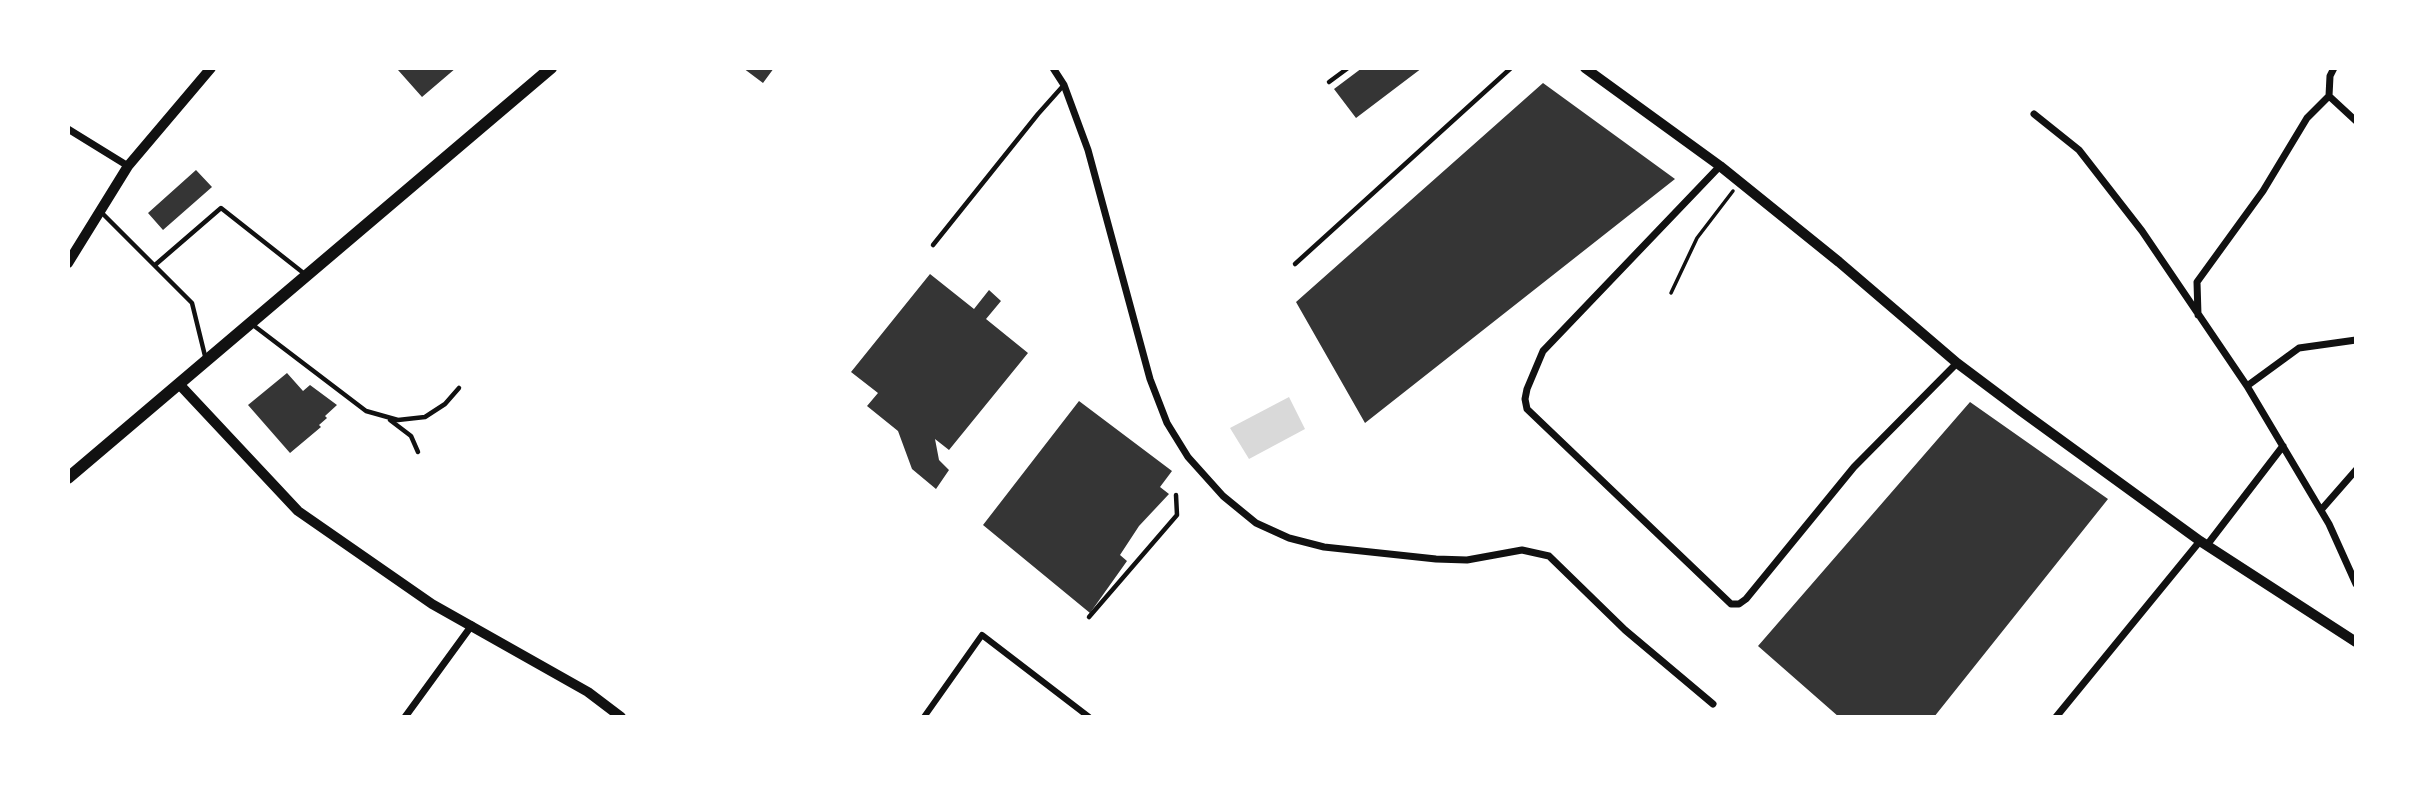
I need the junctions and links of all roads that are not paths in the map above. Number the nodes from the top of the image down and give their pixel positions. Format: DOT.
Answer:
graph roads {
  1 [pos="211,68"];
  2 [pos="551,68"];
  3 [pos="1053,68"];
  4 [pos="1348,68"];
  5 [pos="1511,68"];
  6 [pos="1585,68"];
  7 [pos="2334,68"];
  8 [pos="1329,82"];
  9 [pos="1064,85"];
  10 [pos="2329,96"];
  11 [pos="2034,114"];
  12 [pos="2356,121"];
  13 [pos="68,129"];
  14 [pos="128,166"];
  15 [pos="1720,166"];
  16 [pos="101,212"];
  17 [pos="933,245"];
  18 [pos="68,263"];
  19 [pos="1295,264"];
  20 [pos="155,265"];
  21 [pos="307,275"];
  22 [pos="2198,317"];
  23 [pos="250,323"];
  24 [pos="2356,340"];
  25 [pos="206,360"];
  26 [pos="1957,363"];
  27 [pos="179,384"];
  28 [pos="2247,386"];
  29 [pos="459,388"];
  30 [pos="387,417"];
  31 [pos="2283,446"];
  32 [pos="418,452"];
  33 [pos="2356,470"];
  34 [pos="68,478"];
  35 [pos="1176,495"];
  36 [pos="2320,510"];
  37 [pos="2204,543"];
  38 [pos="2356,584"];
  39 [pos="1089,617"];
  40 [pos="472,625"];
  41 [pos="2356,642"];
  42 [pos="1713,704"];
  43 [pos="405,717"];
  44 [pos="621,717"];
  45 [pos="924,717"];
  46 [pos="1089,717"];
  47 [pos="2056,717"];
  1 -- 14 [label="street"];
  2 -- 21 [label="main road"];
  3 -- 9 [label="street"];
  4 -- 8 [label="lane"];
  5 -- 19 [label="lane"];
  6 -- 15 [label="street"];
  7 -- 10 [label="street"];
  9 -- 17 [label="lane"];
  9 -- 42 [label="street"];
  10 -- 12 [label="street"];
  10 -- 22 [label="street"];
  11 -- 22 [label="street"];
  13 -- 14 [label="street"];
  14 -- 16 [label="street"];
  15 -- 26 [label="street"];
  15 -- 26 [label="street"];
  16 -- 18 [label="street"];
  16 -- 20 [label="lane"];
  20 -- 21 [label="lane"];
  20 -- 25 [label="lane"];
  21 -- 23 [label="main road"];
  22 -- 28 [label="street"];
  23 -- 25 [label="main road"];
  23 -- 30 [label="lane"];
  24 -- 28 [label="street"];
  25 -- 27 [label="main road"];
  26 -- 37 [label="street"];
  27 -- 34 [label="main road"];
  27 -- 40 [label="street"];
  28 -- 31 [label="street"];
  29 -- 30 [label="lane"];
  30 -- 32 [label="lane"];
  31 -- 36 [label="street"];
  31 -- 37 [label="street"];
  33 -- 36 [label="street"];
  35 -- 39 [label="lane"];
  36 -- 38 [label="street"];
  37 -- 41 [label="street"];
  37 -- 47 [label="street"];
  40 -- 43 [label="street"];
  40 -- 44 [label="street"];
  45 -- 46 [label="street"];
}
